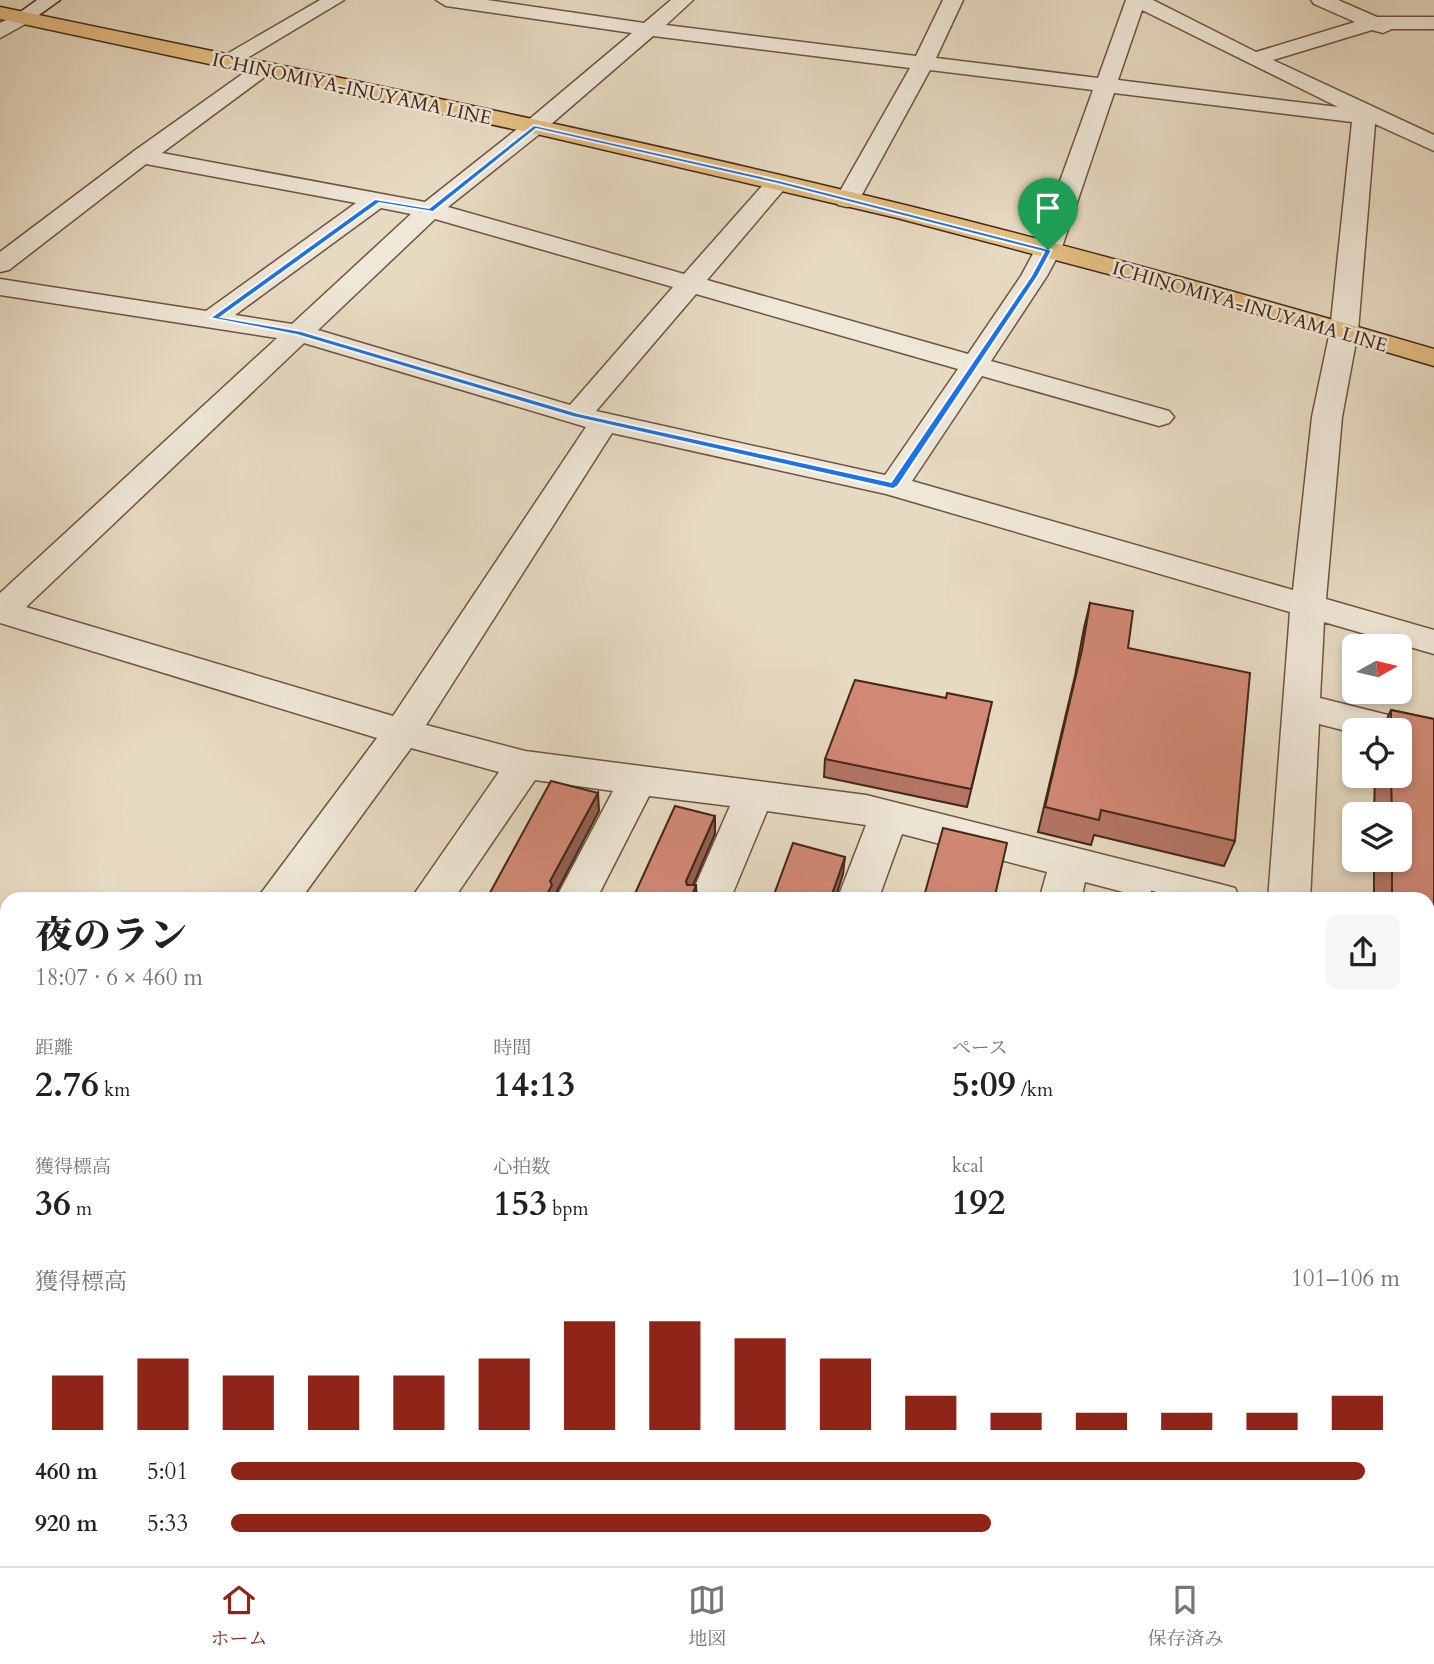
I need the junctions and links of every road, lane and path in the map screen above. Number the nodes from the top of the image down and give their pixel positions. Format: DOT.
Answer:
graph roads {
  1 [pos="50,0"];
  2 [pos="334,0"];
  3 [pos="446,0"];
  4 [pos="683,0"];
  5 [pos="953,0"];
  6 [pos="1137,0"];
  7 [pos="1321,0"];
  8 [pos="11,16"];
  9 [pos="1373,23"];
  10 [pos="1434,23"];
  11 [pos="647,29"];
  12 [pos="0,32"];
  13 [pos="1422,44"];
  14 [pos="1254,60"];
  15 [pos="228,62"];
  16 [pos="923,64"];
  17 [pos="263,70"];
  18 [pos="1106,86"];
  19 [pos="1368,116"];
  20 [pos="534,127"];
  21 [pos="1434,144"];
  22 [pos="142,156"];
  23 [pos="778,182"];
  24 [pos="377,200"];
  25 [pos="847,200"];
  26 [pos="430,210"];
  27 [pos="1048,250"];
  28 [pos="0,264"];
  29 [pos="691,283"];
  30 [pos="0,287"];
  31 [pos="214,318"];
  32 [pos="1344,331"];
  33 [pos="299,333"];
  34 [pos="1434,358"];
  35 [pos="975,364"];
  36 [pos="1159,417"];
  37 [pos="590,419"];
  38 [pos="893,486"];
  39 [pos="1308,606"];
  40 [pos="0,612"];
  41 [pos="1434,642"];
  42 [pos="1303,707"];
  43 [pos="1349,718"];
  44 [pos="401,732"];
  45 [pos="1412,733"];
  46 [pos="1434,738"];
  47 [pos="525,765"];
  48 [pos="638,779"];
  49 [pos="754,795"];
  50 [pos="889,816"];
  51 [pos="1070,861"];
  52 [pos="282,892"];
  53 [pos="436,892"];
  54 [pos="579,892"];
  55 [pos="712,892"];
  56 [pos="860,892"];
  57 [pos="1062,892"];
  58 [pos="1189,892"];
  59 [pos="1290,892"];
  1 -- 8 [label="street"];
  2 -- 15 [label="street"];
  3 -- 11 [label="street"];
  4 -- 11 [label="street"];
  5 -- 16 [label="street"];
  6 -- 14 [label="street"];
  6 -- 18 [label="street"];
  7 -- 9 [label="street"];
  8 -- 12 [label="street"];
  8 -- 15 [label="main road, ICHINOMIYA-INUYAMA LINE"];
  9 -- 10 [label="street"];
  9 -- 13 [label="street"];
  9 -- 14 [label="street"];
  11 -- 16 [label="street"];
  11 -- 20 [label="street"];
  14 -- 19 [label="street"];
  15 -- 17 [label="main road, ICHINOMIYA-INUYAMA LINE"];
  16 -- 18 [label="street"];
  16 -- 25 [label="street"];
  17 -- 20 [label="main road, ICHINOMIYA-INUYAMA LINE"];
  17 -- 22 [label="street"];
  18 -- 19 [label="street"];
  18 -- 27 [label="street"];
  19 -- 21 [label="street"];
  19 -- 32 [label="street"];
  20 -- 23 [label="main road, ICHINOMIYA-INUYAMA LINE"];
  20 -- 26 [label="street"];
  22 -- 24 [label="street"];
  22 -- 28 [label="street"];
  23 -- 25 [label="main road, ICHINOMIYA-INUYAMA LINE"];
  23 -- 29 [label="street"];
  24 -- 26 [label="street"];
  24 -- 31 [label="street"];
  25 -- 27 [label="main road, ICHINOMIYA-INUYAMA LINE"];
  26 -- 29 [label="street"];
  26 -- 33 [label="street"];
  27 -- 32 [label="main road, ICHINOMIYA-INUYAMA LINE"];
  27 -- 35 [label="street"];
  29 -- 35 [label="street"];
  29 -- 37 [label="street"];
  30 -- 31 [label="street"];
  31 -- 33 [label="street"];
  32 -- 34 [label="main road, ICHINOMIYA-INUYAMA LINE"];
  32 -- 39 [label="street"];
  33 -- 37 [label="street"];
  33 -- 40 [label="street"];
  35 -- 36 [label="street"];
  35 -- 38 [label="street"];
  37 -- 38 [label="street"];
  37 -- 44 [label="street"];
  38 -- 39 [label="street"];
  39 -- 41 [label="street"];
  39 -- 42 [label="street"];
  40 -- 44 [label="street"];
  42 -- 43 [label="street"];
  42 -- 59 [label="street"];
  44 -- 47 [label="street"];
  44 -- 52 [label="street"];
  45 -- 46 [label="street"];
  47 -- 48 [label="street"];
  47 -- 53 [label="street"];
  48 -- 49 [label="street"];
  48 -- 54 [label="street"];
  49 -- 50 [label="street"];
  49 -- 55 [label="street"];
  50 -- 51 [label="street"];
  50 -- 56 [label="street"];
  51 -- 57 [label="street"];
  51 -- 58 [label="street"];
}
